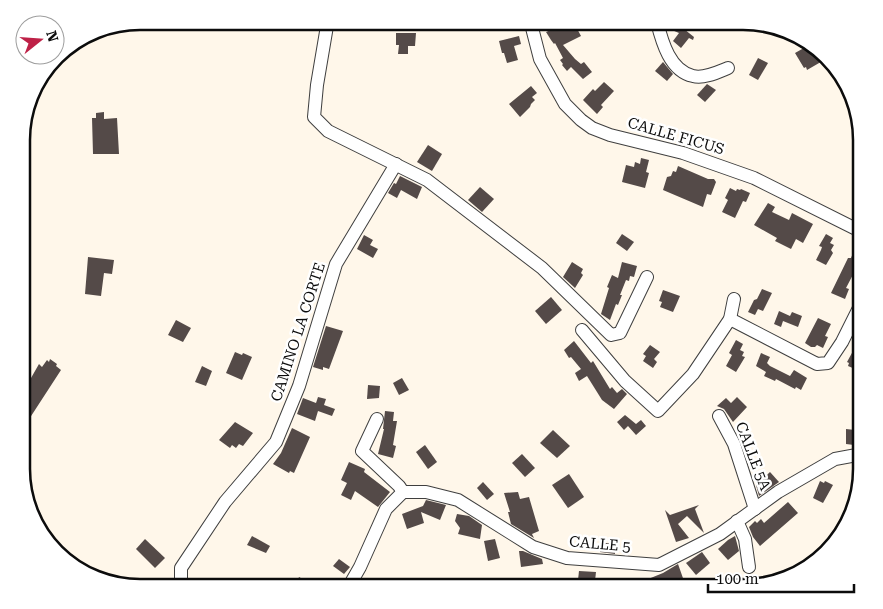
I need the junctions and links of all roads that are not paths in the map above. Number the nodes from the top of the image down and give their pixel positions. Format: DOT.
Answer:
graph roads {
  1 [pos="326,30"];
  2 [pos="533,30"];
  3 [pos="659,30"];
  4 [pos="728,68"];
  5 [pos="396,164"];
  6 [pos="853,228"];
  7 [pos="647,277"];
  8 [pos="734,299"];
  9 [pos="730,319"];
  10 [pos="853,320"];
  11 [pos="582,330"];
  12 [pos="719,416"];
  13 [pos="377,419"];
  14 [pos="853,456"];
  15 [pos="403,492"];
  16 [pos="754,509"];
  17 [pos="737,522"];
  18 [pos="749,567"];
  19 [pos="181,579"];
  20 [pos="353,579"];
  1 -- 5 [label="street"];
  2 -- 6 [label="street, CALLE FICUS"];
  3 -- 4 [label="street"];
  5 -- 7 [label="street"];
  5 -- 19 [label="street, CAMINO LA CORTE"];
  8 -- 9 [label="street"];
  9 -- 10 [label="street"];
  9 -- 11 [label="street"];
  12 -- 16 [label="street, CALLE 5A"];
  13 -- 15 [label="street"];
  14 -- 16 [label="street, CALLE 5"];
  15 -- 17 [label="street, CALLE 5"];
  15 -- 20 [label="street"];
  16 -- 17 [label="street, CALLE 5"];
  17 -- 18 [label="street"];
}
